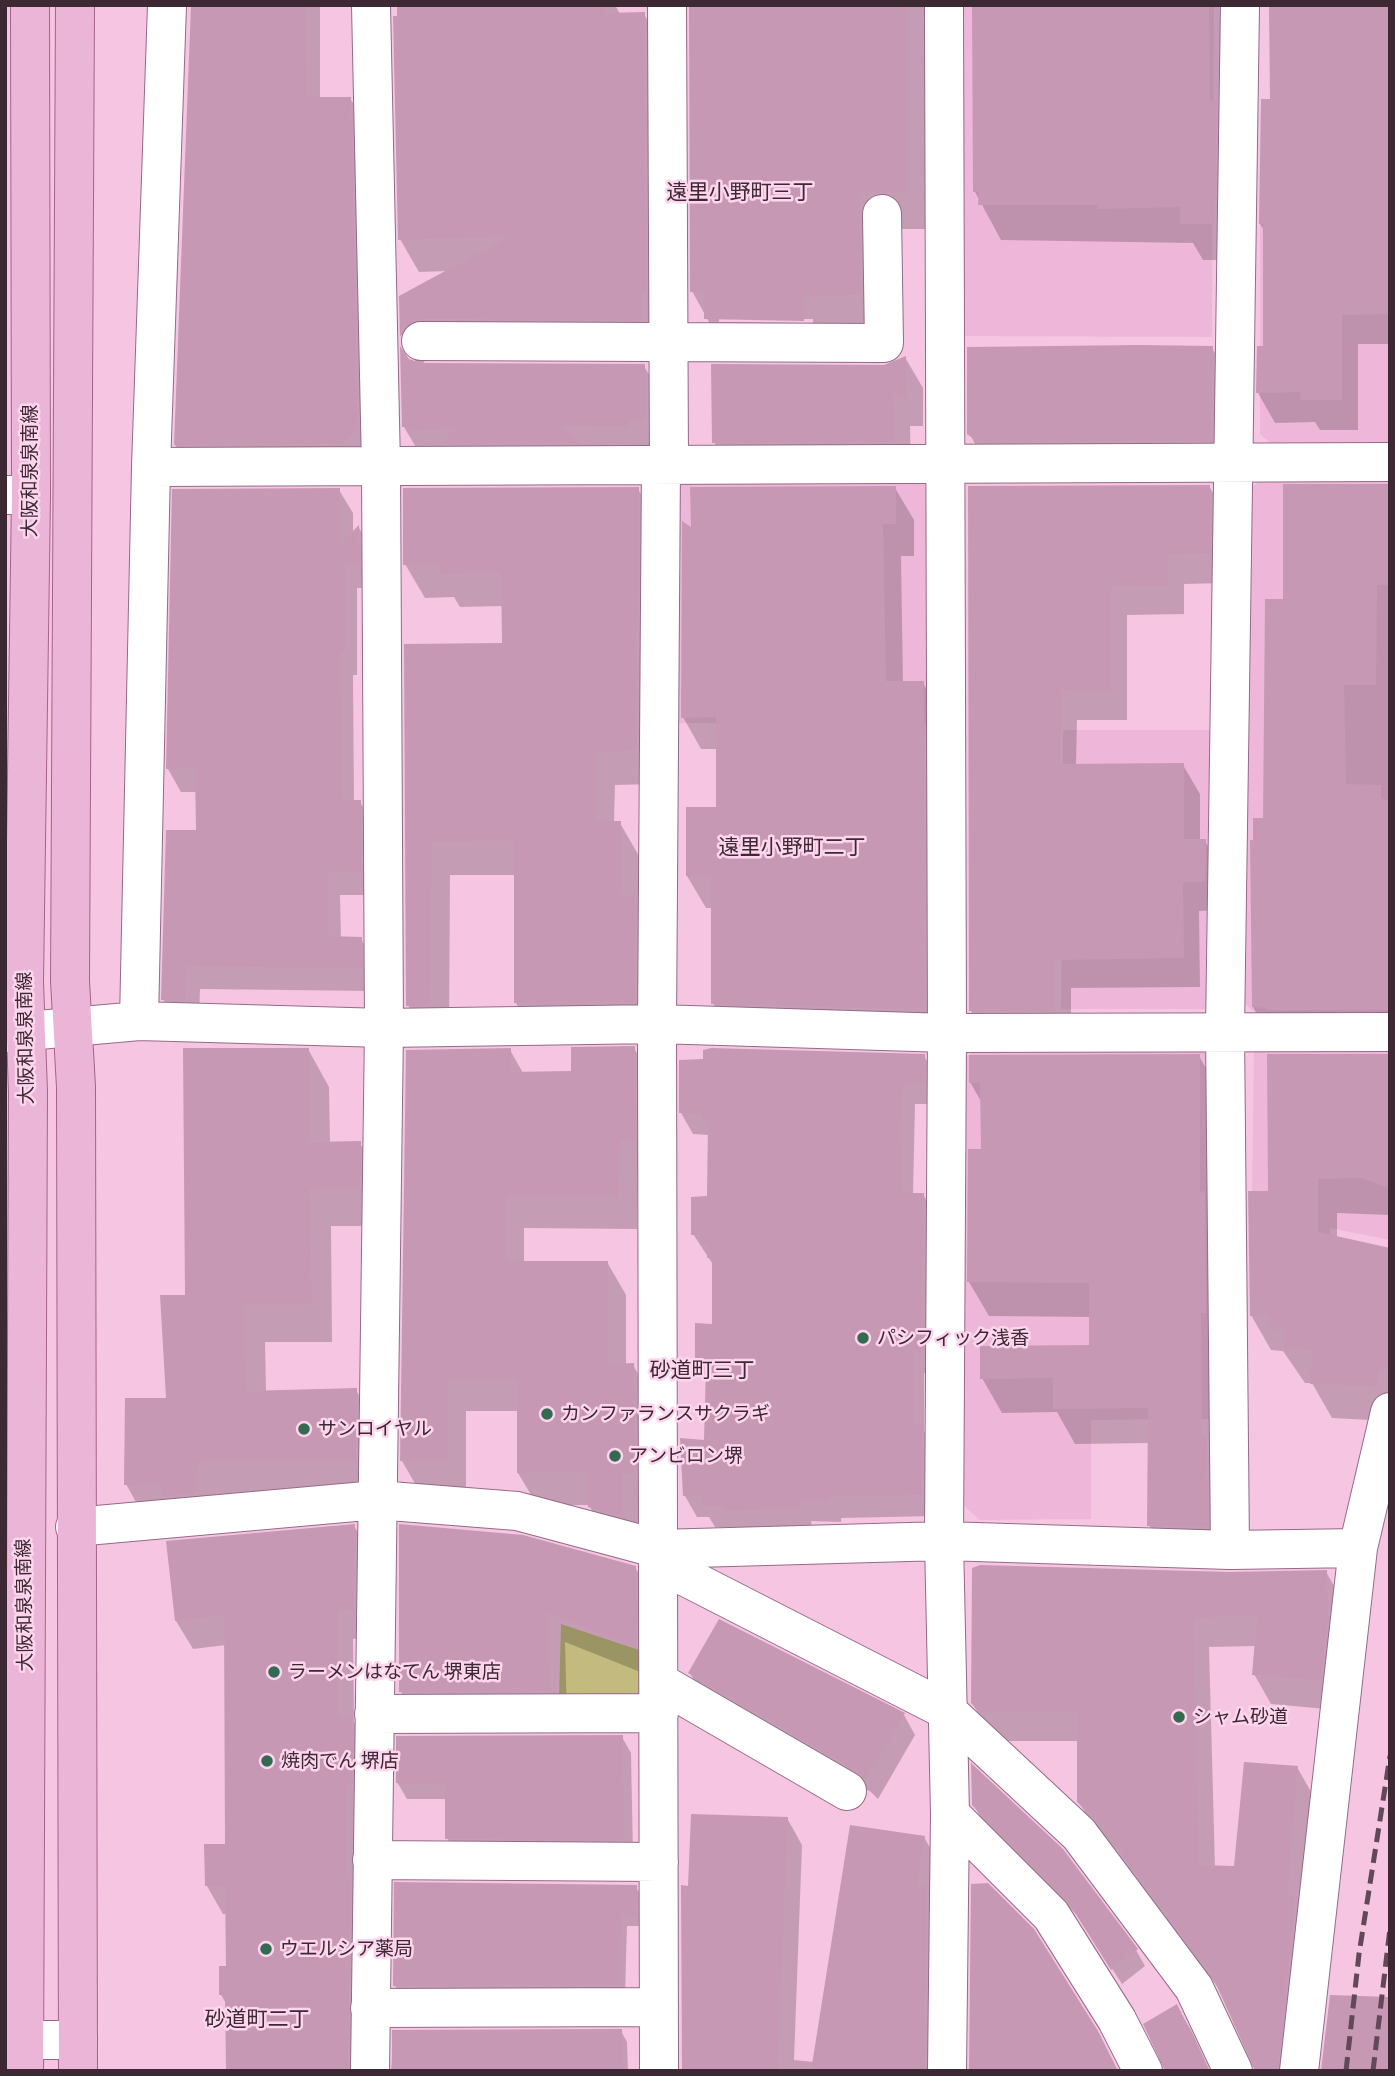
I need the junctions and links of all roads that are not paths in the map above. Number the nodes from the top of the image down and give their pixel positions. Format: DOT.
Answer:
graph roads {
  1 [pos="30,5"];
  2 [pos="75,5"];
  3 [pos="167,5"];
  4 [pos="371,5"];
  5 [pos="667,5"];
  6 [pos="944,5"];
  7 [pos="1240,5"];
  8 [pos="881,214"];
  9 [pos="421,341"];
  10 [pos="669,342"];
  11 [pos="1390,462"];
  12 [pos="945,463"];
  13 [pos="1234,463"];
  14 [pos="665,465"];
  15 [pos="381,466"];
  16 [pos="151,467"];
  17 [pos="18,495"];
  18 [pos="139,1021"];
  19 [pos="657,1024"];
  20 [pos="73,1025"];
  21 [pos="384,1028"];
  22 [pos="15,1031"];
  23 [pos="1226,1031"];
  24 [pos="1390,1032"];
  25 [pos="947,1033"];
  26 [pos="1390,1412"];
  27 [pos="15,1437"];
  28 [pos="377,1500"];
  29 [pos="75,1527"];
  30 [pos="944,1541"];
  31 [pos="1358,1548"];
  32 [pos="659,1549"];
  33 [pos="1230,1550"];
  34 [pos="14,1566"];
  35 [pos="659,1698"];
  36 [pos="946,1710"];
  37 [pos="16,1714"];
  38 [pos="374,1714"];
  39 [pos="847,1791"];
  40 [pos="950,1814"];
  41 [pos="15,1859"];
  42 [pos="372,1860"];
  43 [pos="659,1862"];
  44 [pos="659,2007"];
  45 [pos="370,2008"];
  46 [pos="18,2050"];
  47 [pos="78,2055"];
  48 [pos="370,2071"];
  49 [pos="659,2071"];
  50 [pos="947,2071"];
  51 [pos="1143,2071"];
  52 [pos="1233,2071"];
  53 [pos="1299,2071"];
  1 -- 17 [label="main road, 大阪和泉泉南線"];
  2 -- 20 [label="main road"];
  3 -- 16 [label="street"];
  4 -- 15 [label="street"];
  5 -- 10 [label="street"];
  6 -- 12 [label="street"];
  7 -- 13 [label="street"];
  8 -- 10 [label="street"];
  9 -- 10 [label="street"];
  10 -- 14 [label="street"];
  11 -- 13 [label="street"];
  12 -- 13 [label="street"];
  12 -- 14 [label="street"];
  12 -- 25 [label="street"];
  13 -- 23 [label="street"];
  14 -- 15 [label="street"];
  14 -- 19 [label="street"];
  15 -- 16 [label="street"];
  15 -- 21 [label="street"];
  16 -- 18 [label="street"];
  17 -- 22 [label="main road, 大阪和泉泉南線"];
  18 -- 20 [label="street"];
  18 -- 21 [label="street"];
  19 -- 21 [label="street"];
  19 -- 25 [label="street"];
  19 -- 32 [label="street"];
  20 -- 22 [label="street"];
  20 -- 29 [label="main road"];
  21 -- 28 [label="street"];
  22 -- 27 [label="main road, 大阪和泉泉南線"];
  23 -- 24 [label="street"];
  23 -- 25 [label="street"];
  23 -- 33 [label="street"];
  25 -- 30 [label="street"];
  26 -- 31 [label="street"];
  27 -- 34 [label="main road, 大阪和泉泉南線"];
  28 -- 29 [label="street"];
  28 -- 32 [label="street"];
  28 -- 38 [label="street"];
  29 -- 47 [label="main road"];
  30 -- 32 [label="street"];
  30 -- 33 [label="street"];
  30 -- 36 [label="street"];
  31 -- 33 [label="street"];
  31 -- 53 [label="street"];
  32 -- 35 [label="street"];
  32 -- 36 [label="street"];
  34 -- 37 [label="main road, 大阪和泉泉南線"];
  35 -- 38 [label="street"];
  35 -- 39 [label="street"];
  35 -- 43 [label="street"];
  36 -- 40 [label="street"];
  36 -- 52 [label="street"];
  37 -- 41 [label="main road, 大阪和泉泉南線"];
  38 -- 42 [label="street"];
  40 -- 50 [label="street"];
  40 -- 51 [label="street"];
  41 -- 46 [label="main road, 大阪和泉泉南線"];
  42 -- 43 [label="street"];
  42 -- 45 [label="street"];
  43 -- 44 [label="street"];
  44 -- 45 [label="street"];
  44 -- 49 [label="street"];
  45 -- 48 [label="street"];
  46 -- 47 [label="street"];
}
